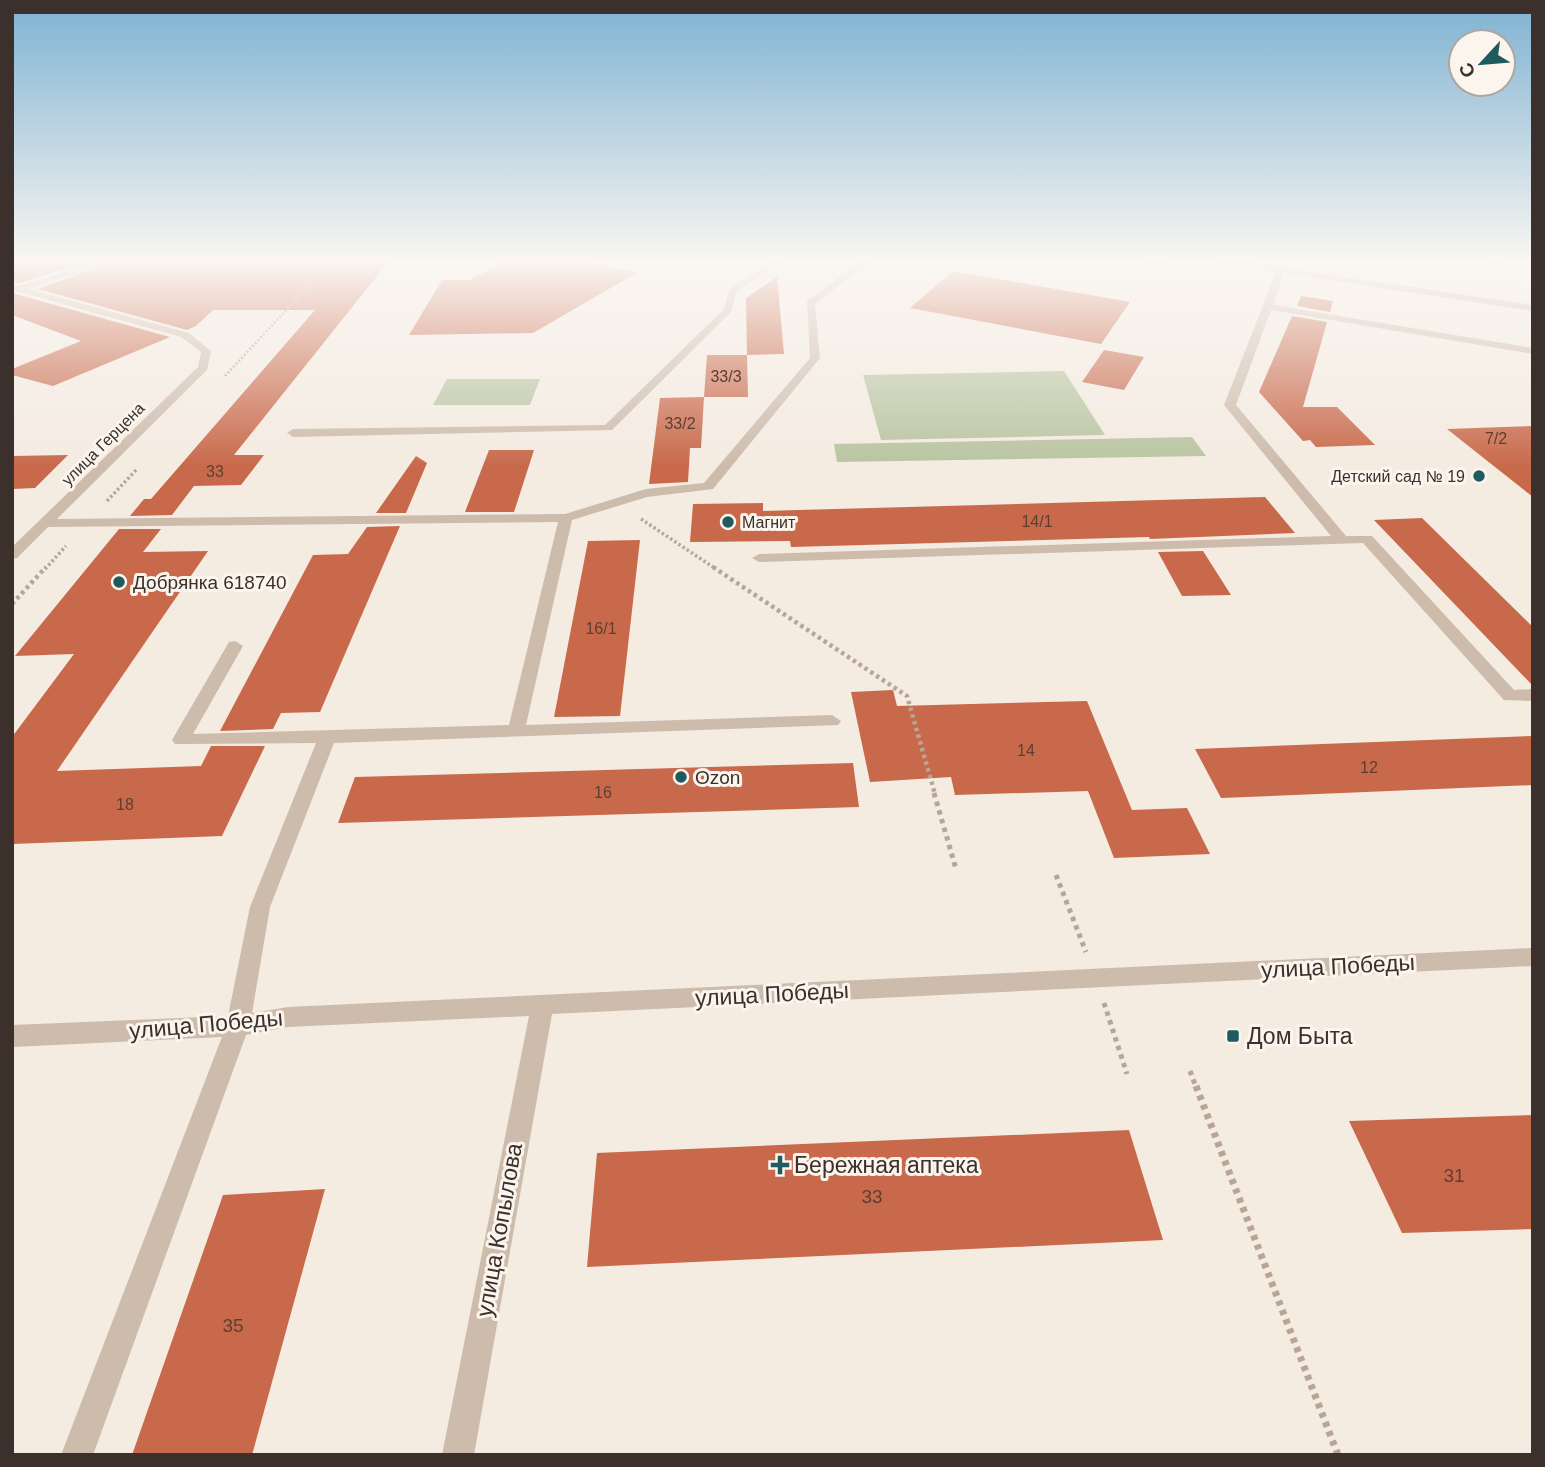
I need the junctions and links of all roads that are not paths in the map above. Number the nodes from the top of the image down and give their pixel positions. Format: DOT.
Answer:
graph roads {
  1 [pos="165,329"];
  2 [pos="708,329"];
  3 [pos="812,329"];
  4 [pos="1259,329"];
  5 [pos="1403,329"];
  6 [pos="1533,351"];
  7 [pos="293,433"];
  8 [pos="566,518"];
  9 [pos="45,523"];
  10 [pos="1342,540"];
  11 [pos="16,548"];
  12 [pos="759,558"];
  13 [pos="235,646"];
  14 [pos="1533,695"];
  15 [pos="832,721"];
  16 [pos="516,731"];
  17 [pos="327,737"];
  18 [pos="1533,957"];
  19 [pos="542,1006"];
  20 [pos="238,1026"];
  21 [pos="12,1036"];
  22 [pos="77,1455"];
  23 [pos="458,1455"];
  1 -- 9 [label="street, улица Герцена"];
  2 -- 7 [label="street"];
  3 -- 8 [label="street"];
  4 -- 10 [label="street"];
  5 -- 6 [label="street"];
  8 -- 9 [label="street"];
  8 -- 16 [label="street"];
  9 -- 11 [label="street, улица Герцена"];
  10 -- 12 [label="street"];
  10 -- 14 [label="street"];
  13 -- 17 [label="street"];
  15 -- 16 [label="street"];
  16 -- 17 [label="street"];
  17 -- 20 [label="street"];
  18 -- 19 [label="street, улица Победы"];
  19 -- 20 [label="street, улица Победы"];
  19 -- 23 [label="street, улица Копылова"];
  20 -- 21 [label="street, улица Победы"];
  20 -- 22 [label="street"];
}
